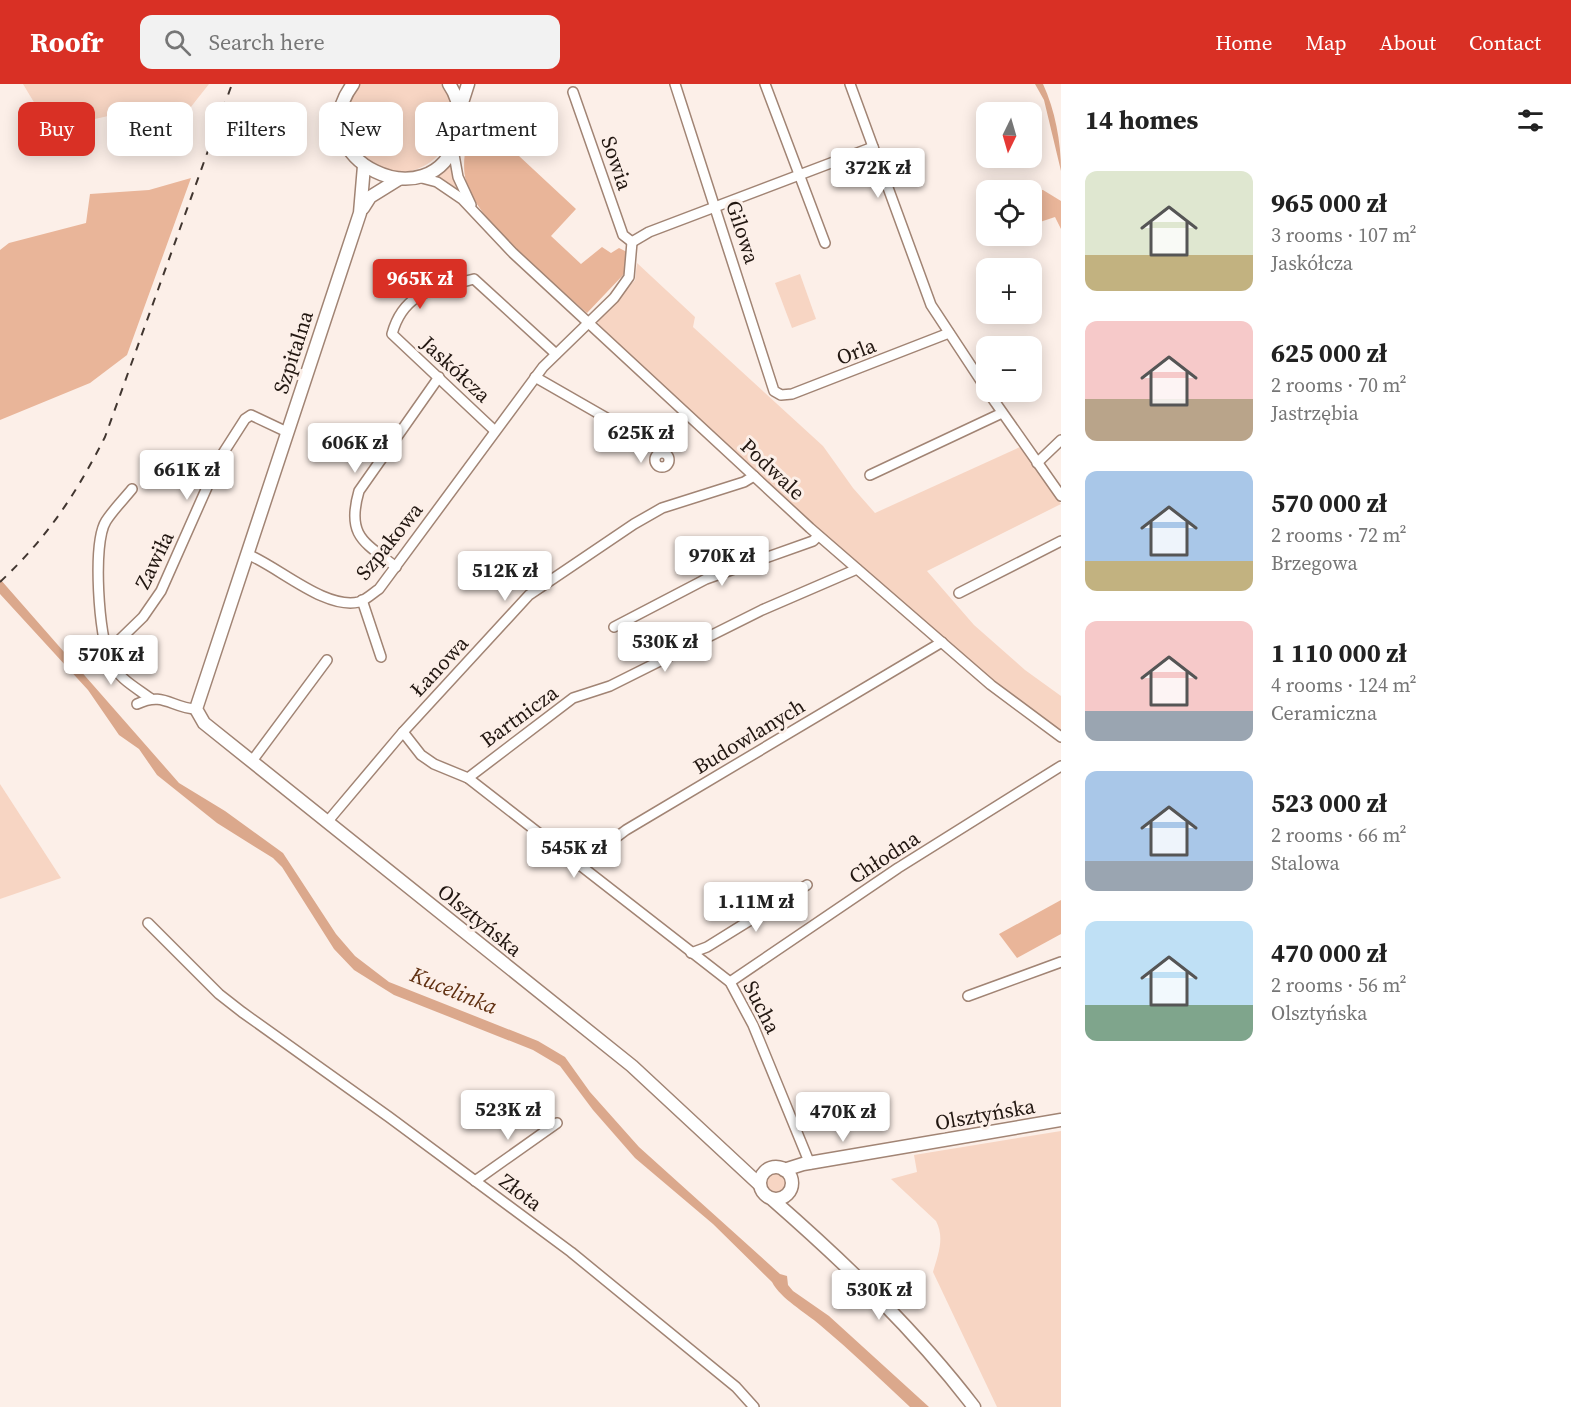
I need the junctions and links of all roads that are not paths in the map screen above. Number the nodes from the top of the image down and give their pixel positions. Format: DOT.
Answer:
graph roads {
  1 [pos="340,84"];
  2 [pos="352,84"];
  3 [pos="449,84"];
  4 [pos="468,84"];
  5 [pos="675,84"];
  6 [pos="765,84"];
  7 [pos="850,84"];
  8 [pos="573,92"];
  9 [pos="344,102"];
  10 [pos="457,102"];
  11 [pos="462,102"];
  12 [pos="873,147"];
  13 [pos="355,156"];
  14 [pos="448,156"];
  15 [pos="454,156"];
  16 [pos="364,166"];
  17 [pos="800,175"];
  18 [pos="418,177"];
  19 [pos="399,179"];
  20 [pos="716,206"];
  21 [pos="474,212"];
  22 [pos="360,213"];
  23 [pos="632,242"];
  24 [pos="825,243"];
  25 [pos="591,322"];
  26 [pos="949,333"];
  27 [pos="556,354"];
  28 [pos="976,374"];
  29 [pos="438,377"];
  30 [pos="535,377"];
  31 [pos="774,391"];
  32 [pos="994,402"];
  33 [pos="1002,413"];
  34 [pos="495,431"];
  35 [pos="287,432"];
  36 [pos="1061,440"];
  37 [pos="659,453"];
  38 [pos="1037,463"];
  39 [pos="870,475"];
  40 [pos="754,476"];
  41 [pos="132,489"];
  42 [pos="1061,496"];
  43 [pos="818,536"];
  44 [pos="1061,541"];
  45 [pos="247,554"];
  46 [pos="396,567"];
  47 [pos="857,569"];
  48 [pos="959,593"];
  49 [pos="362,600"];
  50 [pos="614,627"];
  51 [pos="942,642"];
  52 [pos="108,651"];
  53 [pos="381,657"];
  54 [pos="327,660"];
  55 [pos="150,698"];
  56 [pos="137,704"];
  57 [pos="196,709"];
  58 [pos="403,732"];
  59 [pos="1061,737"];
  60 [pos="252,761"];
  61 [pos="1061,766"];
  62 [pos="468,778"];
  63 [pos="328,821"];
  64 [pos="578,866"];
  65 [pos="807,885"];
  66 [pos="148,923"];
  67 [pos="691,953"];
  68 [pos="1061,962"];
  69 [pos="729,982"];
  70 [pos="968,996"];
  71 [pos="1061,1120"];
  72 [pos="557,1123"];
  73 [pos="739,1164"];
  74 [pos="810,1164"];
  75 [pos="766,1170"];
  76 [pos="788,1174"];
  77 [pos="475,1181"];
  78 [pos="759,1185"];
  79 [pos="788,1194"];
  80 [pos="773,1200"];
  81 [pos="798,1222"];
  82 [pos="754,1407"];
  83 [pos="974,1407"];
  1 -- 9 [label="street"];
  2 -- 9 [label="street"];
  3 -- 10 [label="street"];
  4 -- 11 [label="street"];
  5 -- 20 [label="street, Gilowa"];
  6 -- 17 [label="street"];
  7 -- 12 [label="street"];
  8 -- 23 [label="street, Sowia"];
  12 -- 17 [label="street"];
  12 -- 26 [label="street"];
  13 -- 16 [label="street"];
  14 -- 18 [label="street"];
  15 -- 21 [label="street, Podwale"];
  16 -- 19 [label="street"];
  16 -- 22 [label="street, Szpitalna"];
  17 -- 20 [label="street"];
  17 -- 24 [label="street"];
  18 -- 19 [label="street"];
  18 -- 21 [label="street, Podwale"];
  19 -- 22 [label="street, Szpitalna"];
  20 -- 23 [label="street"];
  20 -- 31 [label="street, Gilowa"];
  21 -- 25 [label="street, Podwale"];
  22 -- 35 [label="street, Szpitalna"];
  23 -- 25 [label="street, Szpakowa"];
  25 -- 27 [label="street, Szpakowa"];
  25 -- 40 [label="street, Podwale"];
  26 -- 28 [label="street"];
  26 -- 31 [label="street, Orla"];
  27 -- 29 [label="street, Jaskółcza"];
  27 -- 30 [label="street, Szpakowa"];
  29 -- 34 [label="street, Jaskółcza"];
  29 -- 46 [label="street"];
  30 -- 34 [label="street, Szpakowa"];
  30 -- 37 [label="street"];
  32 -- 33 [label="street"];
  33 -- 38 [label="street"];
  33 -- 39 [label="street"];
  34 -- 46 [label="street, Szpakowa"];
  35 -- 45 [label="street, Szpitalna"];
  35 -- 52 [label="street, Zawiła"];
  36 -- 38 [label="street"];
  38 -- 42 [label="street"];
  40 -- 43 [label="street, Podwale"];
  40 -- 58 [label="street, Łanowa"];
  41 -- 52 [label="street"];
  43 -- 47 [label="street, Podwale"];
  43 -- 50 [label="street"];
  44 -- 48 [label="street"];
  45 -- 49 [label="street, Szpakowa"];
  45 -- 57 [label="street, Szpitalna"];
  46 -- 49 [label="street, Szpakowa"];
  47 -- 51 [label="street, Podwale"];
  47 -- 62 [label="street, Bartnicza"];
  49 -- 53 [label="street"];
  51 -- 59 [label="street, Podwale"];
  51 -- 64 [label="street, Budowlanych"];
  52 -- 55 [label="street"];
  54 -- 60 [label="street"];
  55 -- 56 [label="street"];
  55 -- 57 [label="street"];
  57 -- 60 [label="street, Olsztyńska"];
  58 -- 62 [label="street, Sucha"];
  58 -- 63 [label="street, Łanowa"];
  60 -- 63 [label="street, Olsztyńska"];
  61 -- 69 [label="street, Chłodna"];
  62 -- 64 [label="street, Sucha"];
  63 -- 73 [label="street, Olsztyńska"];
  64 -- 67 [label="street, Sucha"];
  65 -- 67 [label="street"];
  66 -- 77 [label="street, Złota"];
  67 -- 69 [label="street, Sucha"];
  68 -- 70 [label="street"];
  69 -- 74 [label="street, Sucha"];
  71 -- 74 [label="street, Olsztyńska"];
  72 -- 77 [label="street"];
  73 -- 75 [label="street, Olsztyńska"];
  73 -- 78 [label="street, Olsztyńska"];
  74 -- 76 [label="street, Olsztyńska"];
  75 -- 76 [label="street"];
  75 -- 78 [label="street"];
  76 -- 79 [label="street"];
  77 -- 82 [label="street, Złota"];
  78 -- 80 [label="street"];
  79 -- 80 [label="street"];
  79 -- 81 [label="street"];
  80 -- 81 [label="street"];
  81 -- 83 [label="street"];
}
